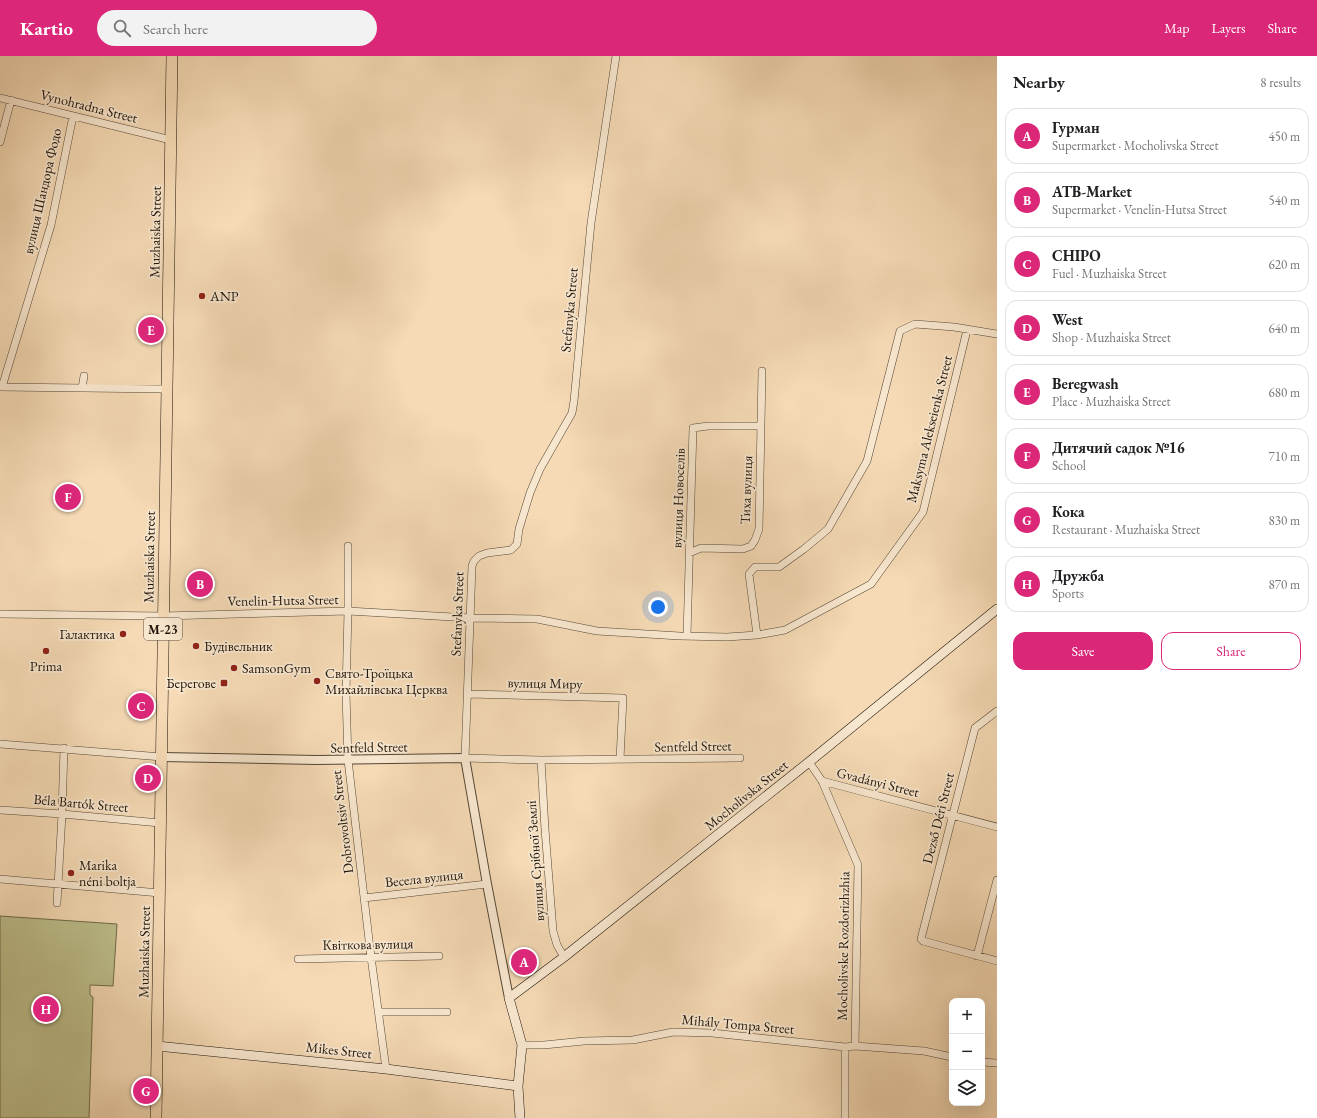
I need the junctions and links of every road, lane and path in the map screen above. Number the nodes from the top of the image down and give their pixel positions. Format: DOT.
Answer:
graph roads {
  1 [pos="172,56"];
  2 [pos="616,56"];
  3 [pos="0,98"];
  4 [pos="11,100"];
  5 [pos="73,116"];
  6 [pos="172,140"];
  7 [pos="0,142"];
  8 [pos="967,330"];
  9 [pos="997,334"];
  10 [pos="762,371"];
  11 [pos="84,376"];
  12 [pos="1,387"];
  13 [pos="82,388"];
  14 [pos="167,389"];
  15 [pos="761,426"];
  16 [pos="348,546"];
  17 [pos="689,553"];
  18 [pos="997,610"];
  19 [pos="348,611"];
  20 [pos="0,614"];
  21 [pos="164,616"];
  22 [pos="470,618"];
  23 [pos="757,635"];
  24 [pos="687,636"];
  25 [pos="467,694"];
  26 [pos="997,711"];
  27 [pos="0,744"];
  28 [pos="64,748"];
  29 [pos="162,757"];
  30 [pos="465,758"];
  31 [pos="740,758"];
  32 [pos="620,759"];
  33 [pos="348,760"];
  34 [pos="541,760"];
  35 [pos="810,762"];
  36 [pos="822,781"];
  37 [pos="0,810"];
  38 [pos="62,814"];
  39 [pos="952,815"];
  40 [pos="160,824"];
  41 [pos="997,827"];
  42 [pos="0,879"];
  43 [pos="997,880"];
  44 [pos="58,883"];
  45 [pos="487,884"];
  46 [pos="160,893"];
  47 [pos="364,898"];
  48 [pos="57,903"];
  49 [pos="439,956"];
  50 [pos="977,956"];
  51 [pos="371,957"];
  52 [pos="564,957"];
  53 [pos="298,958"];
  54 [pos="997,961"];
  55 [pos="510,998"];
  56 [pos="379,1012"];
  57 [pos="447,1012"];
  58 [pos="522,1045"];
  59 [pos="157,1046"];
  60 [pos="854,1046"];
  61 [pos="845,1047"];
  62 [pos="949,1056"];
  63 [pos="985,1062"];
  64 [pos="997,1063"];
  65 [pos="386,1069"];
  66 [pos="518,1086"];
  67 [pos="156,1118"];
  68 [pos="520,1118"];
  69 [pos="845,1118"];
  1 -- 6 [label="highway, М-23"];
  2 -- 22 [label="street, Stefanyka Street"];
  3 -- 4 [label="street, Vynohradna Street"];
  4 -- 5 [label="street, Vynohradna Street"];
  4 -- 7 [label="street"];
  5 -- 6 [label="street, Vynohradna Street"];
  5 -- 12 [label="street, вулиця Шандора Фодо"];
  6 -- 14 [label="highway, Muzhaiska Street / М-23"];
  8 -- 9 [label="street"];
  8 -- 23 [label="street, Maksyma Alekseienka Street"];
  8 -- 23 [label="street"];
  10 -- 15 [label="street, Тиха вулиця"];
  11 -- 13 [label="street"];
  12 -- 13 [label="street"];
  13 -- 14 [label="street"];
  14 -- 21 [label="highway, Muzhaiska Street / М-23"];
  15 -- 17 [label="street, Тиха вулиця"];
  15 -- 17 [label="street, вулиця Новоселів"];
  16 -- 19 [label="street, Dobrovoltsiv Street"];
  17 -- 24 [label="street, вулиця Новоселів"];
  18 -- 35 [label="main road, Mocholivska Street"];
  19 -- 21 [label="street, Venelin-Hutsa Street"];
  19 -- 22 [label="street, Venelin-Hutsa Street"];
  19 -- 33 [label="street, Dobrovoltsiv Street"];
  20 -- 21 [label="street, Venelin-Hutsa Street"];
  21 -- 29 [label="highway, Muzhaiska Street / М-23"];
  22 -- 24 [label="street, Maksyma Alekseienka Street"];
  22 -- 25 [label="street, Stefanyka Street"];
  23 -- 24 [label="street, Maksyma Alekseienka Street"];
  25 -- 30 [label="street, Stefanyka Street"];
  25 -- 32 [label="street, вулиця Миру"];
  26 -- 39 [label="street, Dezső Déri Street"];
  27 -- 28 [label="street, Sentfeld Street"];
  28 -- 29 [label="street, Sentfeld Street"];
  28 -- 38 [label="street"];
  29 -- 33 [label="street, Sentfeld Street"];
  29 -- 40 [label="highway, Muzhaiska Street / М-23"];
  30 -- 33 [label="street, Sentfeld Street"];
  30 -- 34 [label="street, Sentfeld Street"];
  30 -- 45 [label="street, Stefanyka Street"];
  31 -- 32 [label="street, Sentfeld Street"];
  32 -- 34 [label="street, Sentfeld Street"];
  33 -- 47 [label="street, Dobrovoltsiv Street"];
  34 -- 52 [label="street, вулиця Срібної Землі"];
  35 -- 36 [label="street, Mocholivske Rozdorizhzhia"];
  35 -- 52 [label="main road, Mocholivska Street"];
  36 -- 39 [label="street, Gvadányi Street"];
  36 -- 60 [label="street, Mocholivske Rozdorizhzhia"];
  37 -- 38 [label="street, Béla Bartók Street"];
  38 -- 40 [label="street, Béla Bartók Street"];
  38 -- 44 [label="street"];
  39 -- 41 [label="street, Gvadányi Street"];
  39 -- 50 [label="street, Dezső Déri Street"];
  40 -- 46 [label="highway, Muzhaiska Street / М-23"];
  42 -- 44 [label="street"];
  43 -- 50 [label="street"];
  44 -- 46 [label="street"];
  44 -- 48 [label="street"];
  45 -- 47 [label="street, Весела вулиця"];
  45 -- 55 [label="street, Stefanyka Street"];
  46 -- 59 [label="highway, Muzhaiska Street / М-23"];
  47 -- 51 [label="street, Dobrovoltsiv Street"];
  49 -- 51 [label="street, Квіткова вулиця"];
  50 -- 54 [label="street"];
  51 -- 53 [label="street, Квіткова вулиця"];
  51 -- 56 [label="street, Dobrovoltsiv Street"];
  52 -- 55 [label="main road, Mocholivska Street"];
  55 -- 58 [label="main road, Stefanyka Street"];
  56 -- 57 [label="street"];
  56 -- 65 [label="street, Dobrovoltsiv Street"];
  58 -- 61 [label="street, Mihály Tompa Street"];
  58 -- 66 [label="main road, Stefanyka Street"];
  59 -- 65 [label="main road, Mikes Street"];
  59 -- 67 [label="highway, Muzhaiska Street / М-23"];
  60 -- 61 [label="street, Mihály Tompa Street"];
  60 -- 62 [label="street, Mihály Tompa Street"];
  61 -- 69 [label="street"];
  63 -- 64 [label="street"];
  65 -- 66 [label="main road, Mikes Street"];
  66 -- 68 [label="main road, Stefanyka Street"];
}
